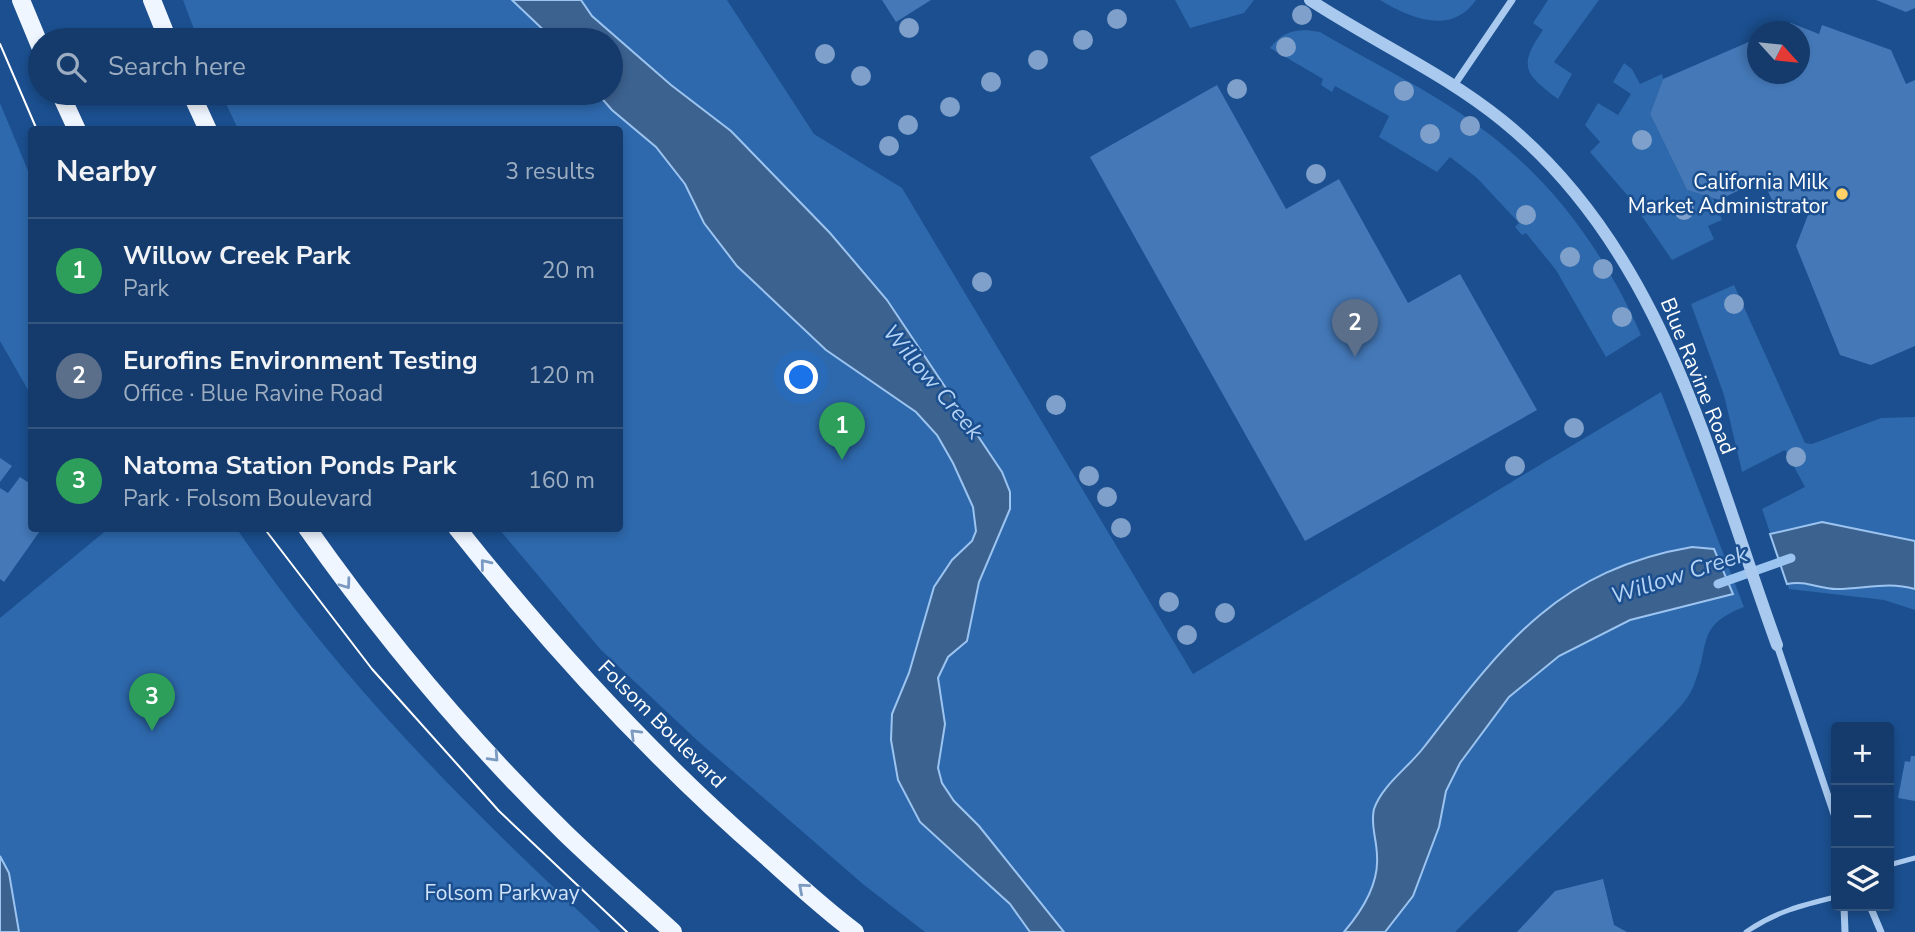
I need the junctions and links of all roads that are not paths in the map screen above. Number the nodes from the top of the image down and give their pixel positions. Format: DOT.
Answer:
graph roads {
  1 [pos="21,0"];
  2 [pos="152,0"];
  3 [pos="1310,0"];
  4 [pos="1512,0"];
  5 [pos="33,28"];
  6 [pos="163,28"];
  7 [pos="1455,85"];
  8 [pos="66,105"];
  9 [pos="197,105"];
  10 [pos="75,126"];
  11 [pos="206,126"];
  12 [pos="310,532"];
  13 [pos="460,532"];
  14 [pos="1777,645"];
  15 [pos="1831,805"];
  16 [pos="1915,858"];
  17 [pos="1894,864"];
  18 [pos="1831,898"];
  19 [pos="1844,911"];
  20 [pos="1872,911"];
  21 [pos="673,932"];
  22 [pos="855,932"];
  23 [pos="1746,932"];
  24 [pos="1845,932"];
  25 [pos="1881,932"];
  1 -- 5 [label="main road"];
  2 -- 6 [label="main road"];
  3 -- 7 [label="street, Blue Ravine Road"];
  4 -- 7 [label="street"];
  7 -- 14 [label="street, Blue Ravine Road"];
  8 -- 10 [label="main road"];
  9 -- 11 [label="main road"];
  12 -- 21 [label="main road, one-way"];
  22 -- 13 [label="main road, Folsom Boulevard, one-way"];
  14 -- 15 [label="street, Blue Ravine Road"];
  16 -- 17 [label="lane"];
  18 -- 23 [label="lane"];
  19 -- 24 [label="street"];
  20 -- 25 [label="street"];
}
